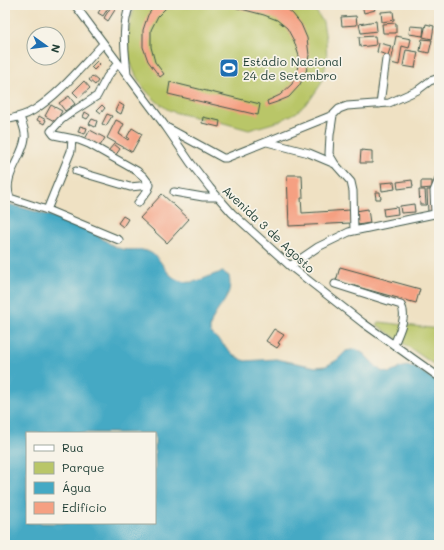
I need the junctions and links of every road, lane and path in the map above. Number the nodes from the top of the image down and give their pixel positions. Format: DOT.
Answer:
graph roads {
  1 [pos="75,5"];
  2 [pos="130,5"];
  3 [pos="103,44"];
  4 [pos="386,59"];
  5 [pos="118,63"];
  6 [pos="127,74"];
  7 [pos="439,78"];
  8 [pos="380,104"];
  9 [pos="333,115"];
  10 [pos="20,117"];
  11 [pos="5,120"];
  12 [pos="166,127"];
  13 [pos="72,139"];
  14 [pos="267,142"];
  15 [pos="335,164"];
  16 [pos="76,171"];
  17 [pos="439,179"];
  18 [pos="150,185"];
  19 [pos="174,192"];
  20 [pos="218,197"];
  21 [pos="138,203"];
  22 [pos="47,210"];
  23 [pos="437,213"];
  24 [pos="354,231"];
  25 [pos="119,240"];
  26 [pos="290,266"];
  27 [pos="335,284"];
  28 [pos="394,346"];
  29 [pos="439,377"];
  1 -- 3 [label="street, Avenida 3 de Agosto"];
  2 -- 6 [label="street"];
  3 -- 5 [label="street, Avenida 3 de Agosto"];
  3 -- 10 [label="street"];
  4 -- 8 [label="street"];
  5 -- 6 [label="street, Avenida 3 de Agosto"];
  5 -- 13 [label="street"];
  6 -- 12 [label="street, Avenida 3 de Agosto"];
  7 -- 8 [label="street"];
  8 -- 9 [label="street"];
  9 -- 14 [label="street"];
  9 -- 15 [label="street"];
  10 -- 11 [label="street"];
  10 -- 22 [label="street"];
  12 -- 14 [label="street"];
  12 -- 20 [label="street, Avenida 3 de Agosto"];
  13 -- 18 [label="street"];
  13 -- 22 [label="street"];
  14 -- 15 [label="street"];
  15 -- 24 [label="street"];
  16 -- 18 [label="street"];
  17 -- 23 [label="street"];
  18 -- 21 [label="street"];
  19 -- 20 [label="street"];
  20 -- 26 [label="street, Avenida 3 de Agosto"];
  22 -- 25 [label="street"];
  23 -- 24 [label="street"];
  24 -- 26 [label="street"];
  26 -- 28 [label="street, Avenida 3 de Agosto"];
  27 -- 28 [label="street"];
  28 -- 29 [label="street, Avenida 3 de Agosto"];
}
